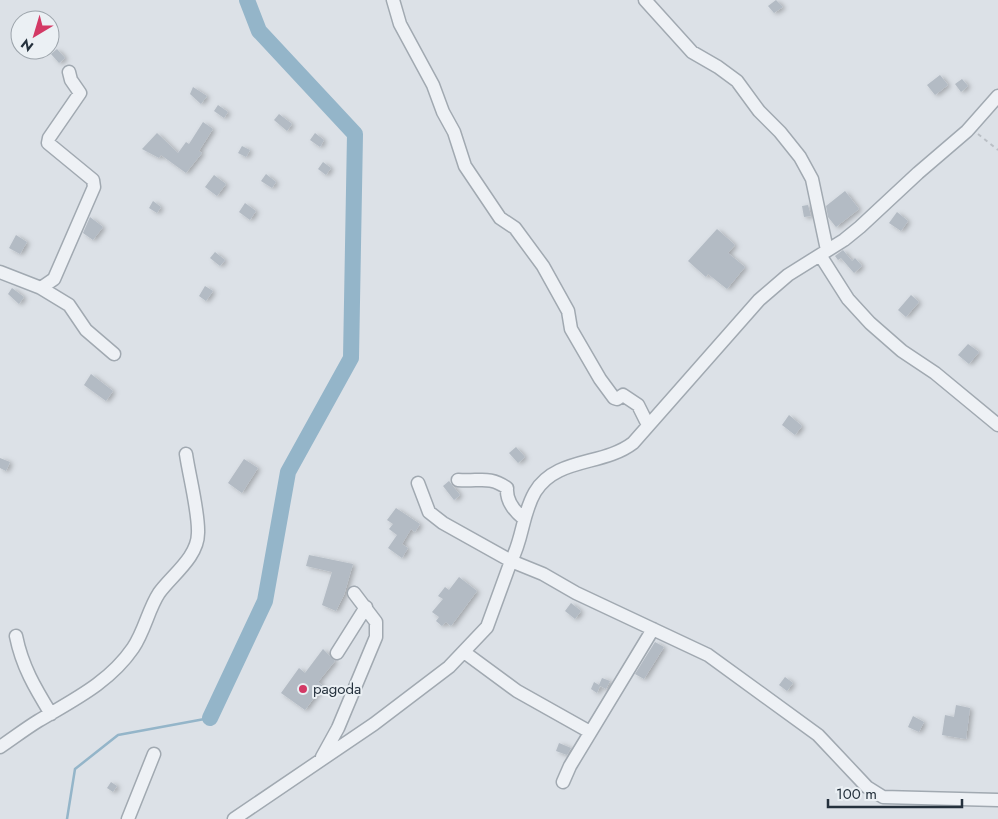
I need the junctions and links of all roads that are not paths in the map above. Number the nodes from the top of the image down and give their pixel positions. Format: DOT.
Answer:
graph roads {
  1 [pos="393,0"];
  2 [pos="645,0"];
  3 [pos="69,72"];
  4 [pos="998,96"];
  5 [pos="824,252"];
  6 [pos="0,272"];
  7 [pos="41,288"];
  8 [pos="114,354"];
  9 [pos="998,424"];
  10 [pos="648,425"];
  11 [pos="186,454"];
  12 [pos="458,480"];
  13 [pos="418,483"];
  14 [pos="524,519"];
  15 [pos="511,561"];
  16 [pos="354,593"];
  17 [pos="366,607"];
  18 [pos="653,628"];
  19 [pos="16,636"];
  20 [pos="464,652"];
  21 [pos="337,653"];
  22 [pos="51,714"];
  23 [pos="590,732"];
  24 [pos="0,747"];
  25 [pos="154,754"];
  26 [pos="321,759"];
  27 [pos="563,782"];
  28 [pos="998,800"];
  29 [pos="128,819"];
  30 [pos="234,819"];
  1 -- 10 [label="street"];
  2 -- 5 [label="street"];
  3 -- 7 [label="street"];
  4 -- 5 [label="street"];
  5 -- 9 [label="street"];
  5 -- 10 [label="street"];
  6 -- 7 [label="street"];
  7 -- 8 [label="street"];
  10 -- 14 [label="street"];
  11 -- 22 [label="street"];
  12 -- 14 [label="street"];
  13 -- 15 [label="street"];
  14 -- 15 [label="street"];
  15 -- 18 [label="street"];
  15 -- 20 [label="street"];
  16 -- 17 [label="street"];
  17 -- 21 [label="street"];
  17 -- 26 [label="street"];
  18 -- 23 [label="street"];
  18 -- 28 [label="street"];
  19 -- 22 [label="street"];
  20 -- 23 [label="street"];
  20 -- 26 [label="street"];
  22 -- 24 [label="street"];
  23 -- 27 [label="street"];
  25 -- 29 [label="street"];
  26 -- 30 [label="street"];
}
